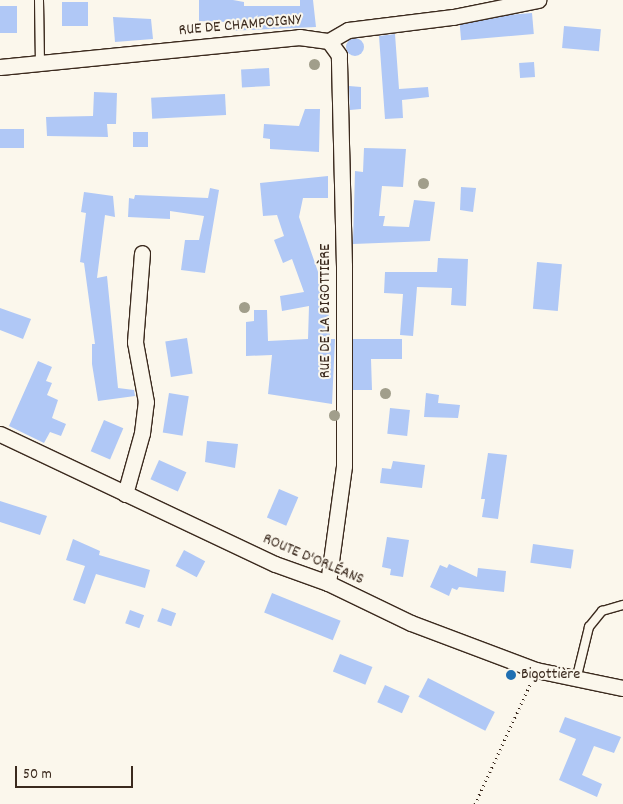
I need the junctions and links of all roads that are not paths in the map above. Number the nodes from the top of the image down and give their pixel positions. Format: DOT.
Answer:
graph roads {
  1 [pos="39,0"];
  2 [pos="538,0"];
  3 [pos="329,41"];
  4 [pos="40,63"];
  5 [pos="0,68"];
  6 [pos="142,253"];
  7 [pos="0,434"];
  8 [pos="125,494"];
  9 [pos="328,583"];
  10 [pos="623,605"];
  11 [pos="576,680"];
  12 [pos="623,688"];
  1 -- 4 [label="lane"];
  2 -- 3 [label="street"];
  3 -- 4 [label="street, RUE DE CHAMPOIGNY"];
  3 -- 9 [label="street, RUE DE LA BIGOTTIÈRE"];
  4 -- 5 [label="street, RUE DE CHAMPOIGNY"];
  6 -- 8 [label="street"];
  7 -- 8 [label="street, ROUTE D'ORLÉANS"];
  8 -- 9 [label="street, ROUTE D'ORLÉANS"];
  9 -- 11 [label="street, ROUTE D'ORLÉANS"];
  10 -- 11 [label="lane"];
  11 -- 12 [label="street, ROUTE D'ORLÉANS"];
}
